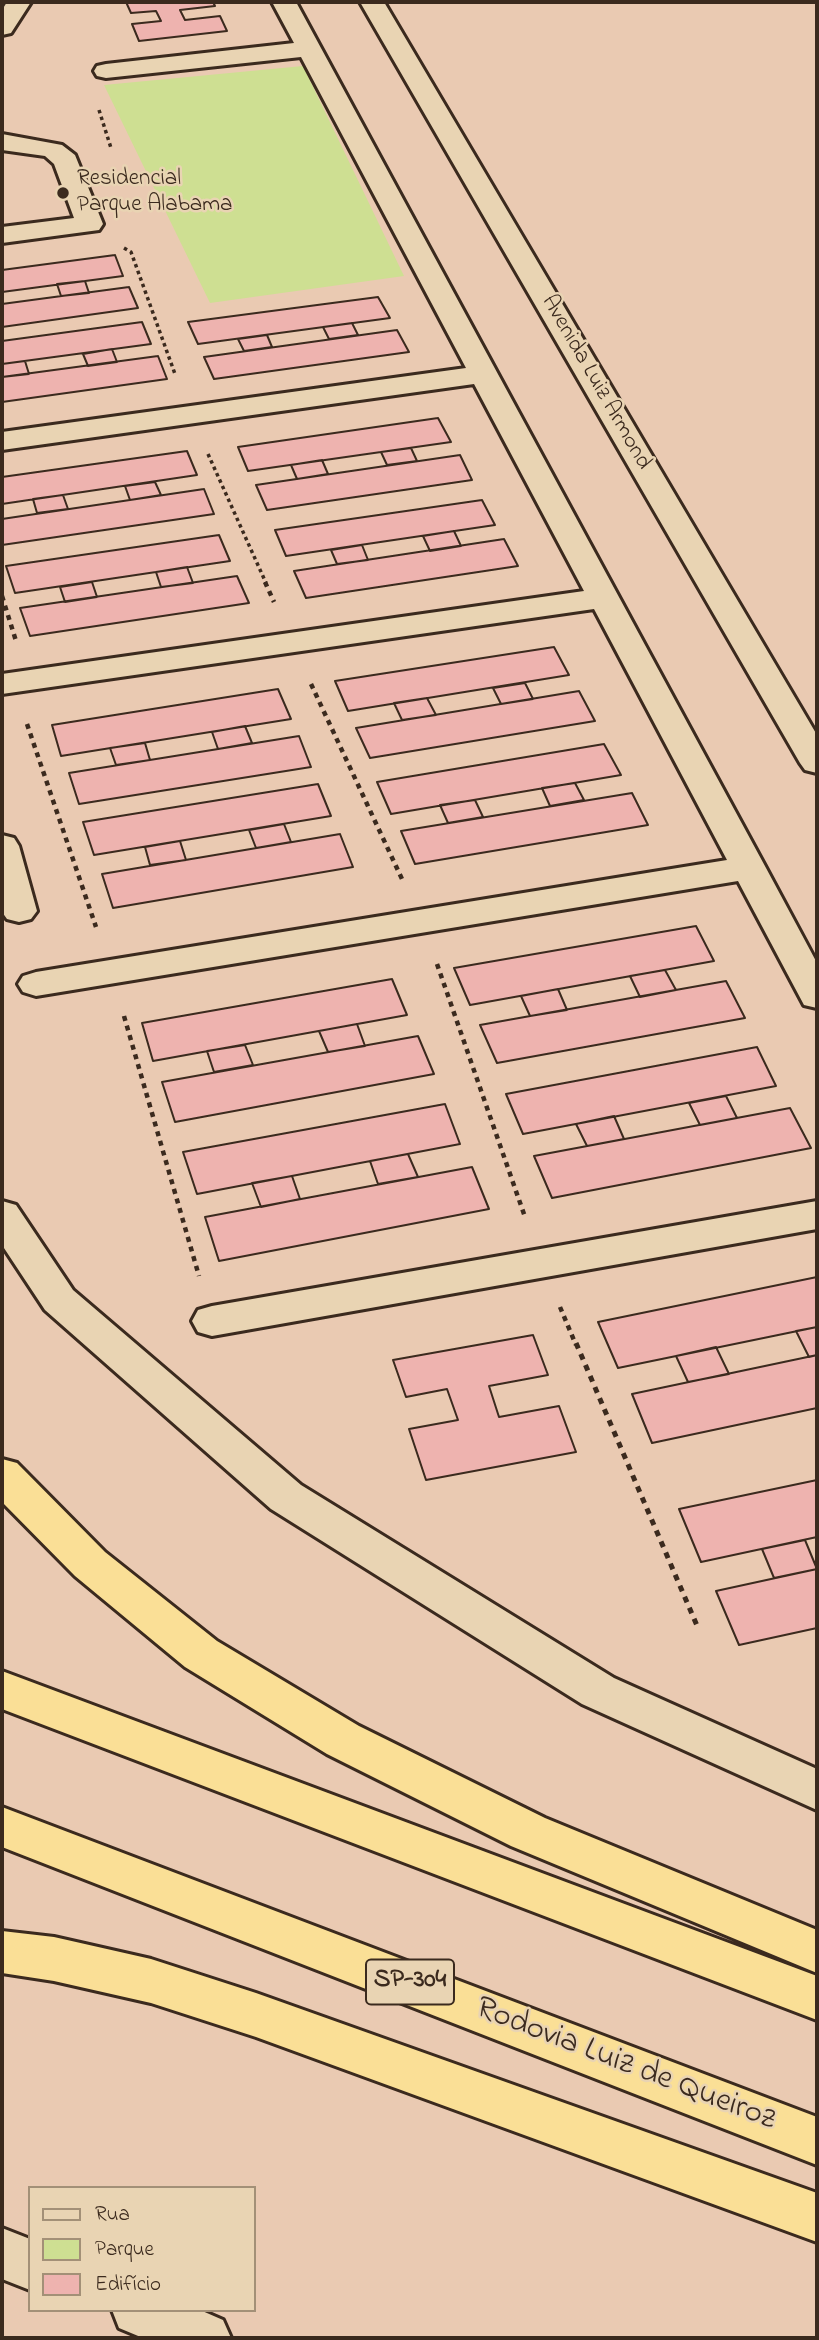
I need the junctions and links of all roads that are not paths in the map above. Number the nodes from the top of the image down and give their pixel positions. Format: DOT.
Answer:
graph roads {
  1 [pos="19,2"];
  2 [pos="284,2"];
  3 [pos="372,2"];
  4 [pos="2,28"];
  5 [pos="310,49"];
  6 [pos="106,71"];
  7 [pos="2,142"];
  8 [pos="2,235"];
  9 [pos="484,374"];
  10 [pos="2,441"];
  11 [pos="604,598"];
  12 [pos="15,682"];
  13 [pos="817,763"];
  14 [pos="2,846"];
  15 [pos="748,868"];
  16 [pos="19,911"];
  17 [pos="36,984"];
  18 [pos="817,996"];
  19 [pos="817,1214"];
  20 [pos="2,1215"];
  21 [pos="212,1321"];
  22 [pos="2,1475"];
  23 [pos="2,1690"];
  24 [pos="817,1790"];
  25 [pos="2,1827"];
  26 [pos="2,1952"];
  27 [pos="817,1952"];
  28 [pos="817,1998"];
  29 [pos="817,2140"];
  30 [pos="817,2218"];
  31 [pos="2,2253"];
  32 [pos="28,2264"];
  33 [pos="143,2312"];
  34 [pos="204,2338"];
  1 -- 4 [label="street"];
  2 -- 5 [label="street"];
  3 -- 13 [label="street, Avenida Luiz Armond"];
  5 -- 6 [label="street"];
  5 -- 9 [label="street"];
  7 -- 8 [label="street"];
  9 -- 10 [label="street"];
  9 -- 11 [label="street"];
  11 -- 12 [label="street"];
  11 -- 15 [label="street"];
  14 -- 16 [label="street"];
  15 -- 17 [label="street"];
  15 -- 18 [label="street"];
  19 -- 21 [label="street"];
  20 -- 24 [label="street"];
  22 -- 27 [label="highway"];
  23 -- 28 [label="highway"];
  25 -- 29 [label="highway, Rodovia Luiz de Queiroz / SP-304"];
  26 -- 30 [label="highway"];
  31 -- 32 [label="street"];
  33 -- 34 [label="street"];
}
